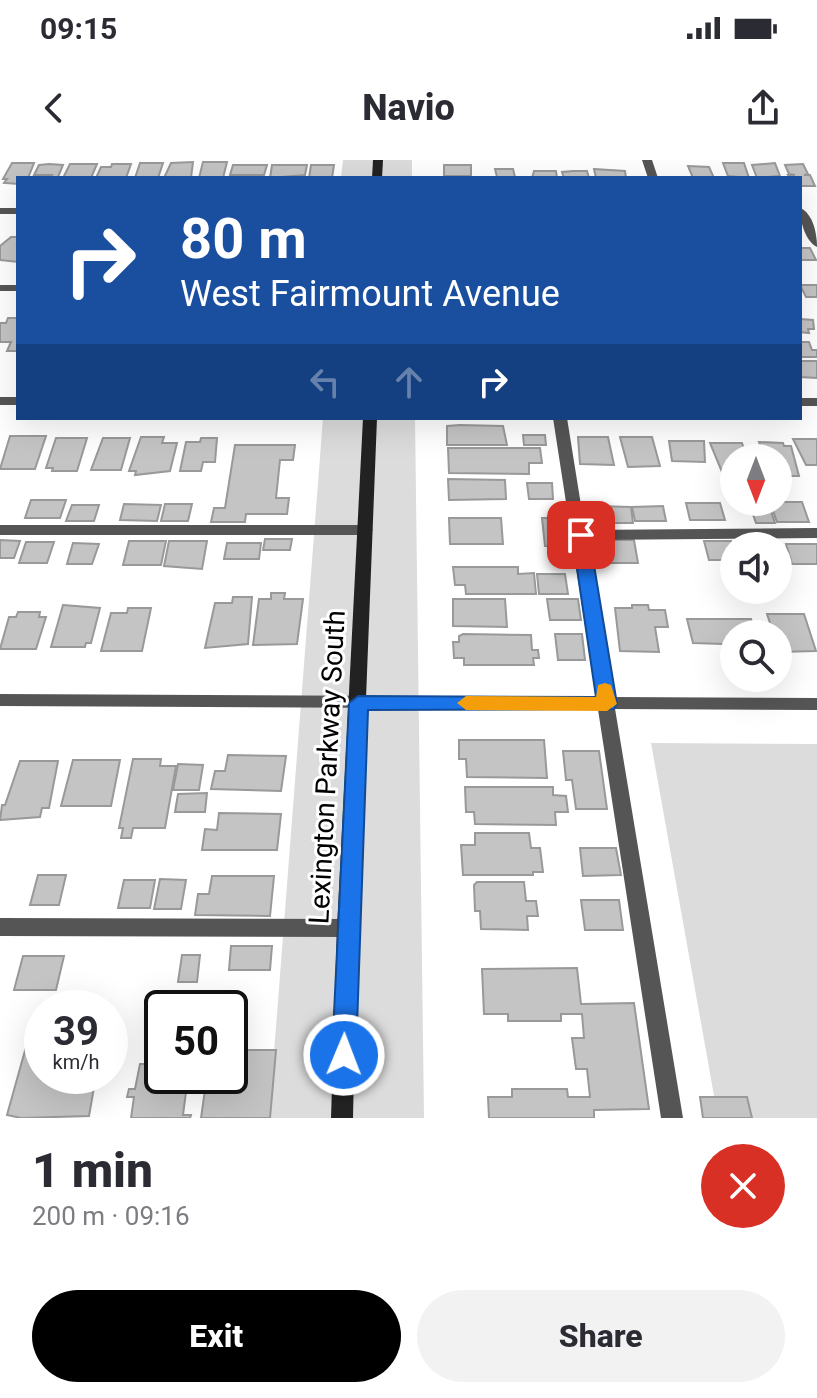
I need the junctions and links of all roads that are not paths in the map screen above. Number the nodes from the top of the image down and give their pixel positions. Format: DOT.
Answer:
graph roads {
  1 [pos="802,213"];
  2 [pos="817,244"];
  3 [pos="370,420"];
  4 [pos="560,420"];
  5 [pos="0,530"];
  6 [pos="366,530"];
  7 [pos="817,533"];
  8 [pos="581,535"];
  9 [pos="0,700"];
  10 [pos="358,703"];
  11 [pos="607,704"];
  12 [pos="817,704"];
  13 [pos="0,927"];
  14 [pos="347,928"];
  15 [pos="342,1118"];
  16 [pos="672,1118"];
  1 -- 2 [label="street"];
  3 -- 6 [label="main road, Lexington Parkway South"];
  4 -- 8 [label="street"];
  5 -- 6 [label="street"];
  6 -- 10 [label="main road, Lexington Parkway South"];
  7 -- 8 [label="street"];
  8 -- 11 [label="street"];
  9 -- 10 [label="street"];
  10 -- 11 [label="street"];
  10 -- 14 [label="main road, Lexington Parkway South"];
  11 -- 12 [label="street"];
  11 -- 16 [label="street"];
  13 -- 14 [label="street"];
  14 -- 15 [label="main road, Lexington Parkway South"];
}
